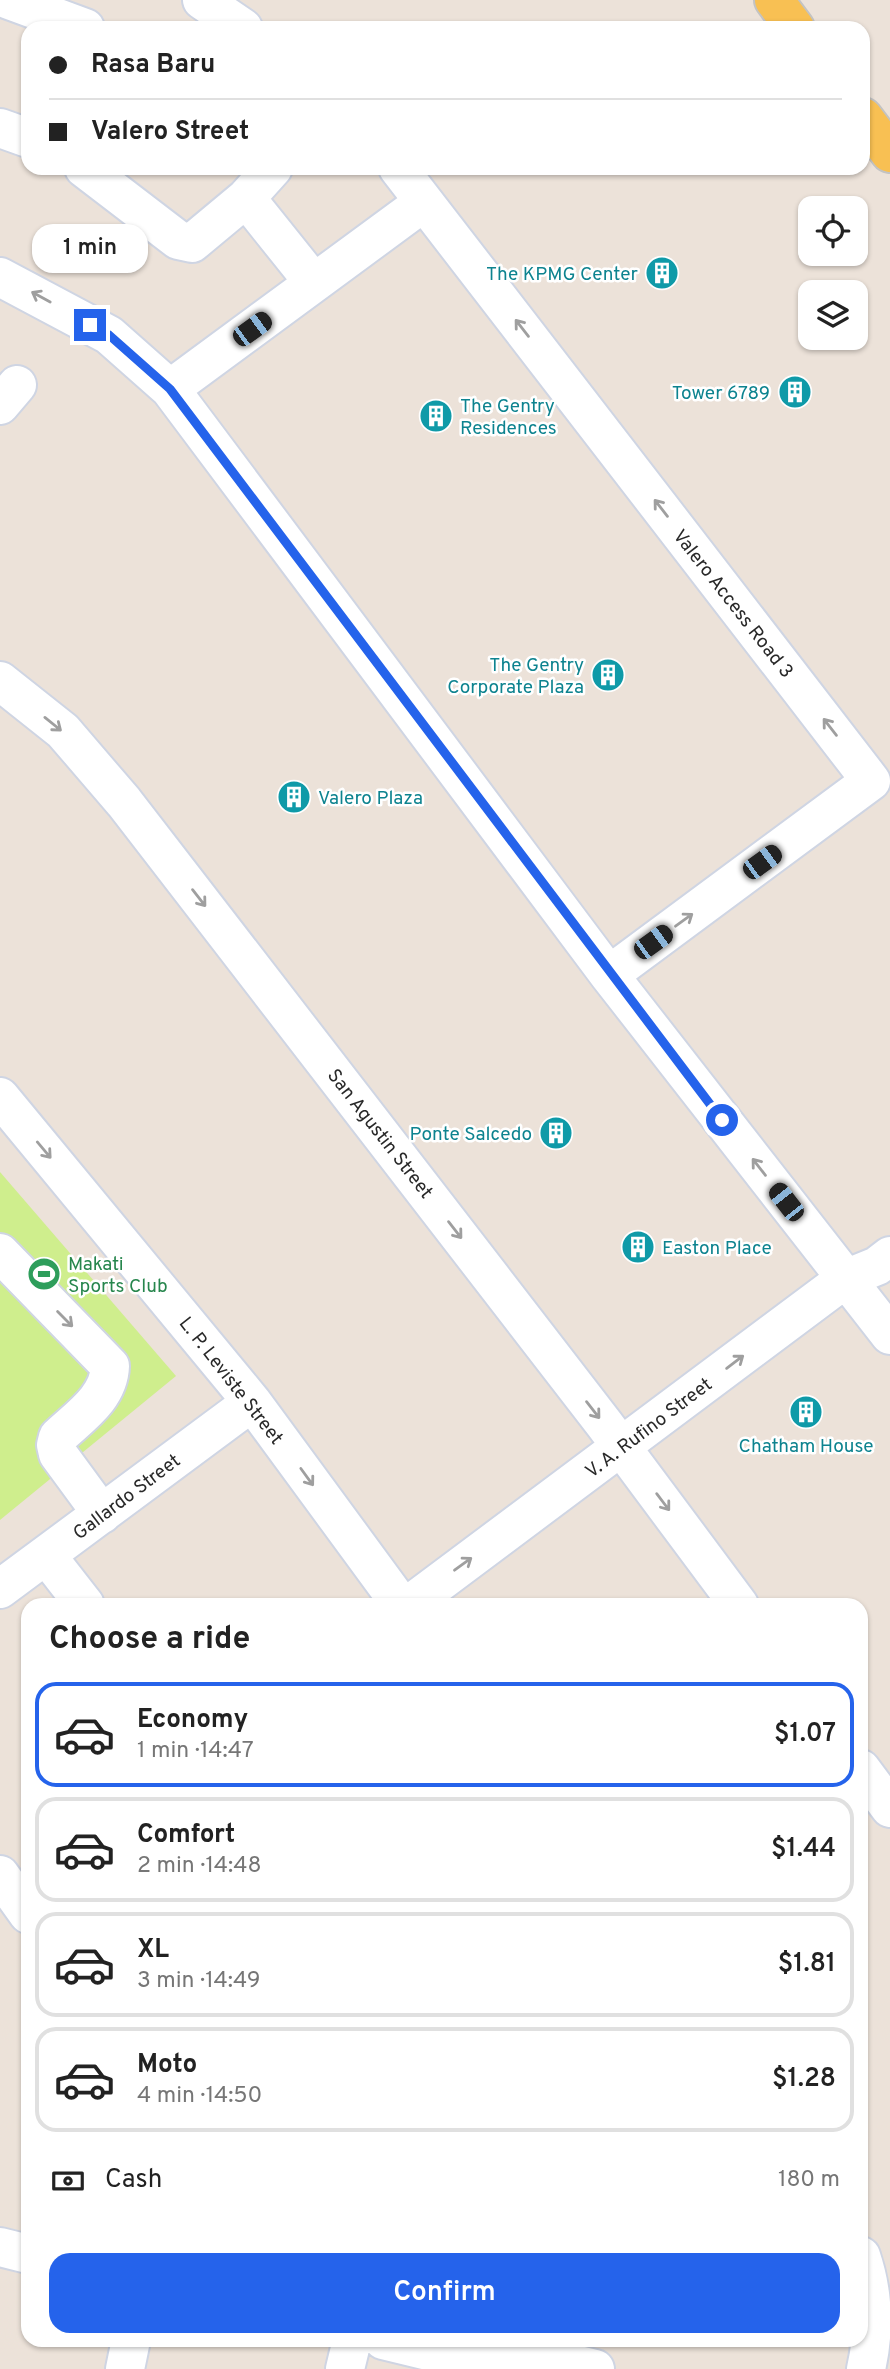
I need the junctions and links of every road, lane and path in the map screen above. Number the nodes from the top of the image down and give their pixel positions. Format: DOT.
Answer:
graph roads {
  1 [pos="9,0"];
  2 [pos="202,0"];
  3 [pos="774,0"];
  4 [pos="66,21"];
  5 [pos="233,21"];
  6 [pos="790,21"];
  7 [pos="870,126"];
  8 [pos="0,128"];
  9 [pos="21,136"];
  10 [pos="890,153"];
  11 [pos="93,175"];
  12 [pos="267,175"];
  13 [pos="403,175"];
  14 [pos="246,198"];
  15 [pos="424,202"];
  16 [pos="0,277"];
  17 [pos="313,284"];
  18 [pos="170,389"];
  19 [pos="0,681"];
  20 [pos="609,975"];
  21 [pos="0,1097"];
  22 [pos="890,1231"];
  23 [pos="0,1253"];
  24 [pos="890,1256"];
  25 [pos="845,1279"];
  26 [pos="890,1335"];
  27 [pos="252,1402"];
  28 [pos="622,1448"];
  29 [pos="102,1514"];
  30 [pos="47,1555"];
  31 [pos="0,1590"];
  32 [pos="80,1598"];
  33 [pos="396,1598"];
  34 [pos="418,1598"];
  35 [pos="734,1598"];
  36 [pos="868,1778"];
  37 [pos="890,1808"];
  38 [pos="0,1875"];
  39 [pos="21,1904"];
  40 [pos="0,2247"];
  41 [pos="21,2252"];
  42 [pos="868,2278"];
  43 [pos="129,2347"];
  44 [pos="350,2347"];
  45 [pos="424,2347"];
  46 [pos="488,2361"];
  47 [pos="124,2369"];
  48 [pos="345,2369"];
  49 [pos="595,2369"];
  50 [pos="866,2369"];
  1 -- 4 [label="street"];
  2 -- 5 [label="street"];
  3 -- 6 [label="main road"];
  7 -- 10 [label="main road"];
  8 -- 9 [label="street"];
  11 -- 14 [label="street"];
  12 -- 14 [label="street"];
  13 -- 15 [label="street, Valero Access Road 3"];
  14 -- 17 [label="street"];
  15 -- 17 [label="street"];
  20 -- 15 [label="street, Valero Access Road 3, one-way"];
  18 -- 16 [label="street, one-way"];
  17 -- 18 [label="street"];
  18 -- 20 [label="street"];
  19 -- 28 [label="street, San Agustin Street, one-way"];
  25 -- 20 [label="street, one-way"];
  21 -- 27 [label="street, L. P. Leviste Street, one-way"];
  22 -- 25 [label="street"];
  23 -- 29 [label="street, one-way"];
  24 -- 25 [label="street, V. A. Rufino Street"];
  25 -- 26 [label="street"];
  28 -- 25 [label="street, V. A. Rufino Street, one-way"];
  27 -- 29 [label="street, Gallardo Street"];
  27 -- 33 [label="street, L. P. Leviste Street, one-way"];
  34 -- 28 [label="street, V. A. Rufino Street, one-way"];
  28 -- 35 [label="street, San Agustin Street, one-way"];
  29 -- 30 [label="street, Gallardo Street"];
  30 -- 31 [label="street, Gallardo Street"];
  30 -- 32 [label="street"];
  36 -- 37 [label="street"];
  38 -- 39 [label="street"];
  40 -- 41 [label="street"];
  42 -- 50 [label="street"];
  43 -- 47 [label="street"];
  44 -- 48 [label="street"];
  45 -- 46 [label="street"];
  46 -- 49 [label="street"];
}
